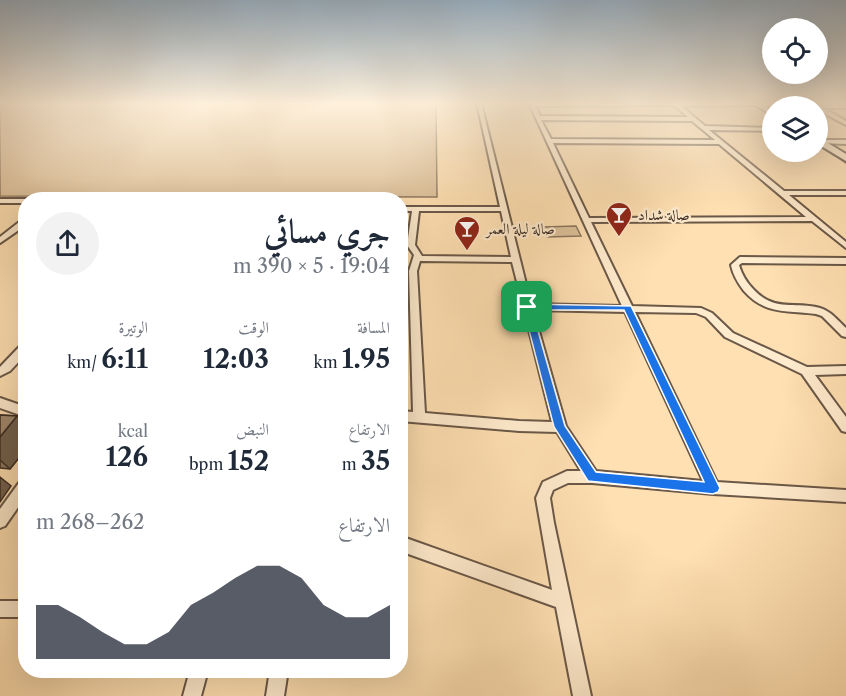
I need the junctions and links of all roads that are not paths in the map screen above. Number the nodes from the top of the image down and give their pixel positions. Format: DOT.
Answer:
graph roads {
  1 [pos="487,135"];
  2 [pos="546,135"];
  3 [pos="713,135"];
  4 [pos="549,141"];
  5 [pos="828,141"];
  6 [pos="721,142"];
  7 [pos="846,142"];
  8 [pos="828,147"];
  9 [pos="846,158"];
  10 [pos="783,193"];
  11 [pos="846,193"];
  12 [pos="0,201"];
  13 [pos="18,201"];
  14 [pos="408,209"];
  15 [pos="416,209"];
  16 [pos="504,209"];
  17 [pos="813,219"];
  18 [pos="586,220"];
  19 [pos="18,226"];
  20 [pos="0,241"];
  21 [pos="846,246"];
  22 [pos="417,258"];
  23 [pos="516,260"];
  24 [pos="846,261"];
  25 [pos="527,307"];
  26 [pos="628,308"];
  27 [pos="846,334"];
  28 [pos="18,355"];
  29 [pos="846,370"];
  30 [pos="806,371"];
  31 [pos="0,372"];
  32 [pos="0,403"];
  33 [pos="18,409"];
  34 [pos="408,416"];
  35 [pos="418,417"];
  36 [pos="560,427"];
  37 [pos="846,427"];
  38 [pos="592,477"];
  39 [pos="713,488"];
  40 [pos="18,495"];
  41 [pos="846,496"];
  42 [pos="0,521"];
  43 [pos="408,546"];
  44 [pos="564,602"];
  45 [pos="0,609"];
  46 [pos="18,609"];
  47 [pos="197,678"];
  48 [pos="278,678"];
  49 [pos="192,696"];
  50 [pos="275,696"];
  51 [pos="582,696"];
  1 -- 16 [label="street"];
  2 -- 4 [label="street"];
  3 -- 6 [label="street"];
  4 -- 6 [label="street"];
  4 -- 18 [label="street"];
  5 -- 7 [label="street"];
  6 -- 10 [label="street"];
  8 -- 9 [label="street"];
  10 -- 11 [label="street"];
  10 -- 17 [label="street"];
  12 -- 13 [label="street"];
  14 -- 15 [label="street"];
  15 -- 16 [label="street"];
  15 -- 22 [label="street"];
  16 -- 23 [label="street"];
  17 -- 18 [label="street"];
  17 -- 21 [label="street"];
  18 -- 26 [label="street"];
  19 -- 20 [label="street"];
  22 -- 23 [label="street"];
  22 -- 35 [label="street"];
  23 -- 25 [label="street"];
  24 -- 27 [label="street"];
  25 -- 26 [label="street"];
  25 -- 36 [label="street"];
  26 -- 30 [label="street"];
  26 -- 39 [label="street"];
  28 -- 31 [label="street"];
  29 -- 30 [label="street"];
  30 -- 37 [label="street"];
  32 -- 33 [label="street"];
  34 -- 35 [label="street"];
  35 -- 36 [label="street"];
  36 -- 38 [label="street"];
  38 -- 39 [label="street"];
  38 -- 44 [label="street"];
  39 -- 41 [label="street"];
  40 -- 42 [label="street"];
  43 -- 44 [label="street"];
  44 -- 51 [label="street"];
  45 -- 46 [label="street"];
  47 -- 49 [label="street"];
  48 -- 50 [label="street"];
}
